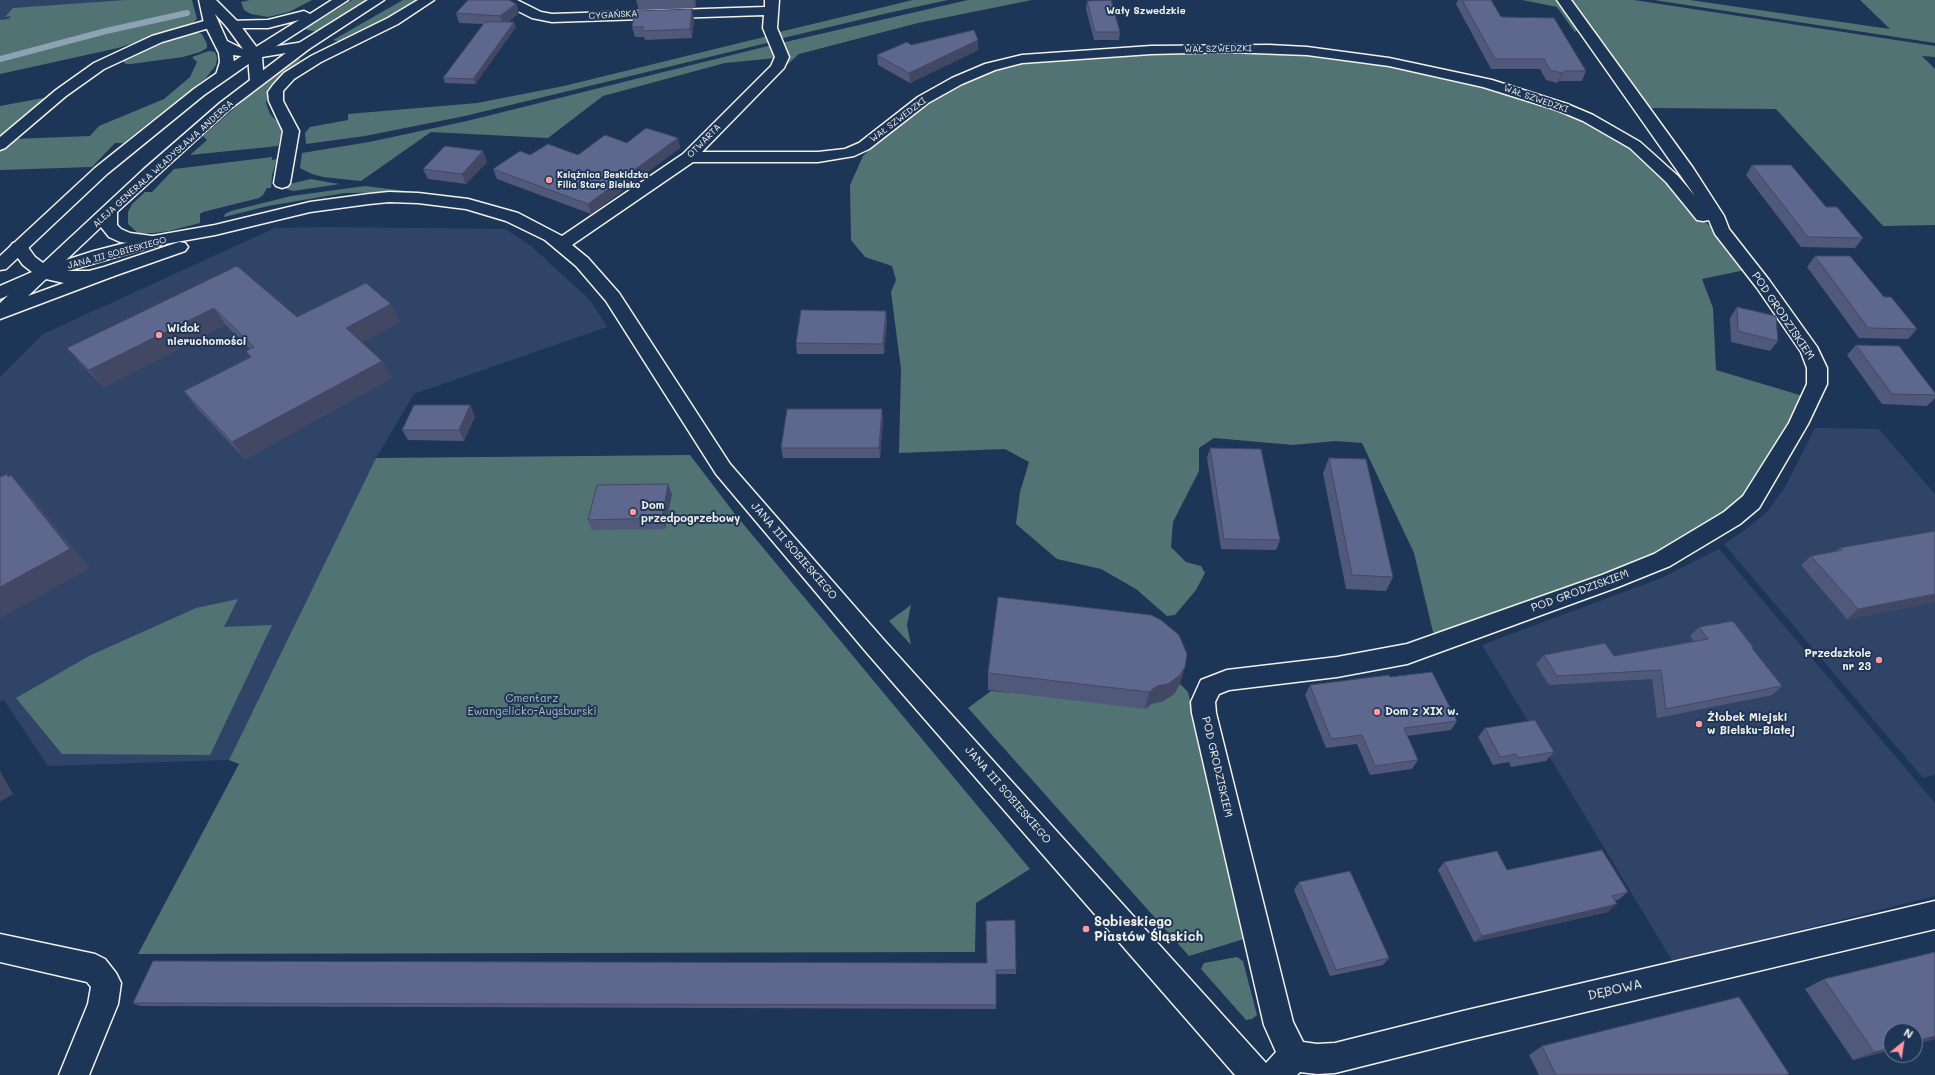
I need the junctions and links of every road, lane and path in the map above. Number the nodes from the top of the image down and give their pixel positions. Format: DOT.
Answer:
graph roads {
  1 [pos="206,0"];
  2 [pos="209,0"];
  3 [pos="338,0"];
  4 [pos="341,0"];
  5 [pos="377,0"];
  6 [pos="427,0"];
  7 [pos="507,0"];
  8 [pos="1564,0"];
  9 [pos="771,6"];
  10 [pos="211,23"];
  11 [pos="232,24"];
  12 [pos="223,44"];
  13 [pos="304,46"];
  14 [pos="254,54"];
  15 [pos="223,75"];
  16 [pos="257,81"];
  17 [pos="0,145"];
  18 [pos="689,157"];
  19 [pos="282,183"];
  20 [pos="109,212"];
  21 [pos="215,230"];
  22 [pos="1721,230"];
  23 [pos="153,242"];
  24 [pos="562,244"];
  25 [pos="19,247"];
  26 [pos="0,265"];
  27 [pos="108,272"];
  28 [pos="44,273"];
  29 [pos="0,293"];
  30 [pos="0,314"];
  31 [pos="1935,915"];
  32 [pos="0,948"];
  33 [pos="1286,1065"];
  34 [pos="74,1075"];
  35 [pos="1256,1075"];
  1 -- 10 [label="street"];
  2 -- 11 [label="street"];
  3 -- 11 [label="street"];
  4 -- 14 [label="street"];
  5 -- 13 [label="street, ALEJA GENERAŁA WŁADYSŁAWA ANDERSA"];
  6 -- 19 [label="street"];
  7 -- 9 [label="street, CYGAŃSKA"];
  8 -- 22 [label="street, POD GRODZISKIEM"];
  9 -- 18 [label="street, OTWARTA"];
  10 -- 12 [label="street"];
  10 -- 17 [label="street"];
  11 -- 14 [label="street"];
  12 -- 14 [label="street"];
  12 -- 15 [label="street"];
  13 -- 14 [label="street"];
  13 -- 16 [label="street, ALEJA GENERAŁA WŁADYSŁAWA ANDERSA"];
  14 -- 15 [label="street"];
  14 -- 16 [label="street"];
  15 -- 25 [label="street"];
  16 -- 20 [label="street, ALEJA GENERAŁA WŁADYSŁAWA ANDERSA"];
  18 -- 22 [label="street, WAŁ SZWEDZKI"];
  18 -- 24 [label="street, OTWARTA"];
  20 -- 23 [label="street"];
  20 -- 28 [label="street, ALEJA GENERAŁA WŁADYSŁAWA ANDERSA"];
  21 -- 23 [label="street, JANA III SOBIESKIEGO"];
  21 -- 24 [label="street, JANA III SOBIESKIEGO"];
  21 -- 27 [label="street, JANA III SOBIESKIEGO"];
  22 -- 33 [label="street, POD GRODZISKIEM"];
  23 -- 28 [label="street, JANA III SOBIESKIEGO"];
  24 -- 35 [label="street, JANA III SOBIESKIEGO"];
  25 -- 26 [label="street"];
  25 -- 28 [label="street, JANA III SOBIESKIEGO"];
  27 -- 28 [label="street, JANA III SOBIESKIEGO"];
  27 -- 30 [label="street"];
  28 -- 29 [label="street, JANA III SOBIESKIEGO"];
  28 -- 30 [label="street, ALEJA GENERAŁA WŁADYSŁAWA ANDERSA"];
  31 -- 33 [label="street, DĘBOWA"];
  32 -- 34 [label="street"];
}
